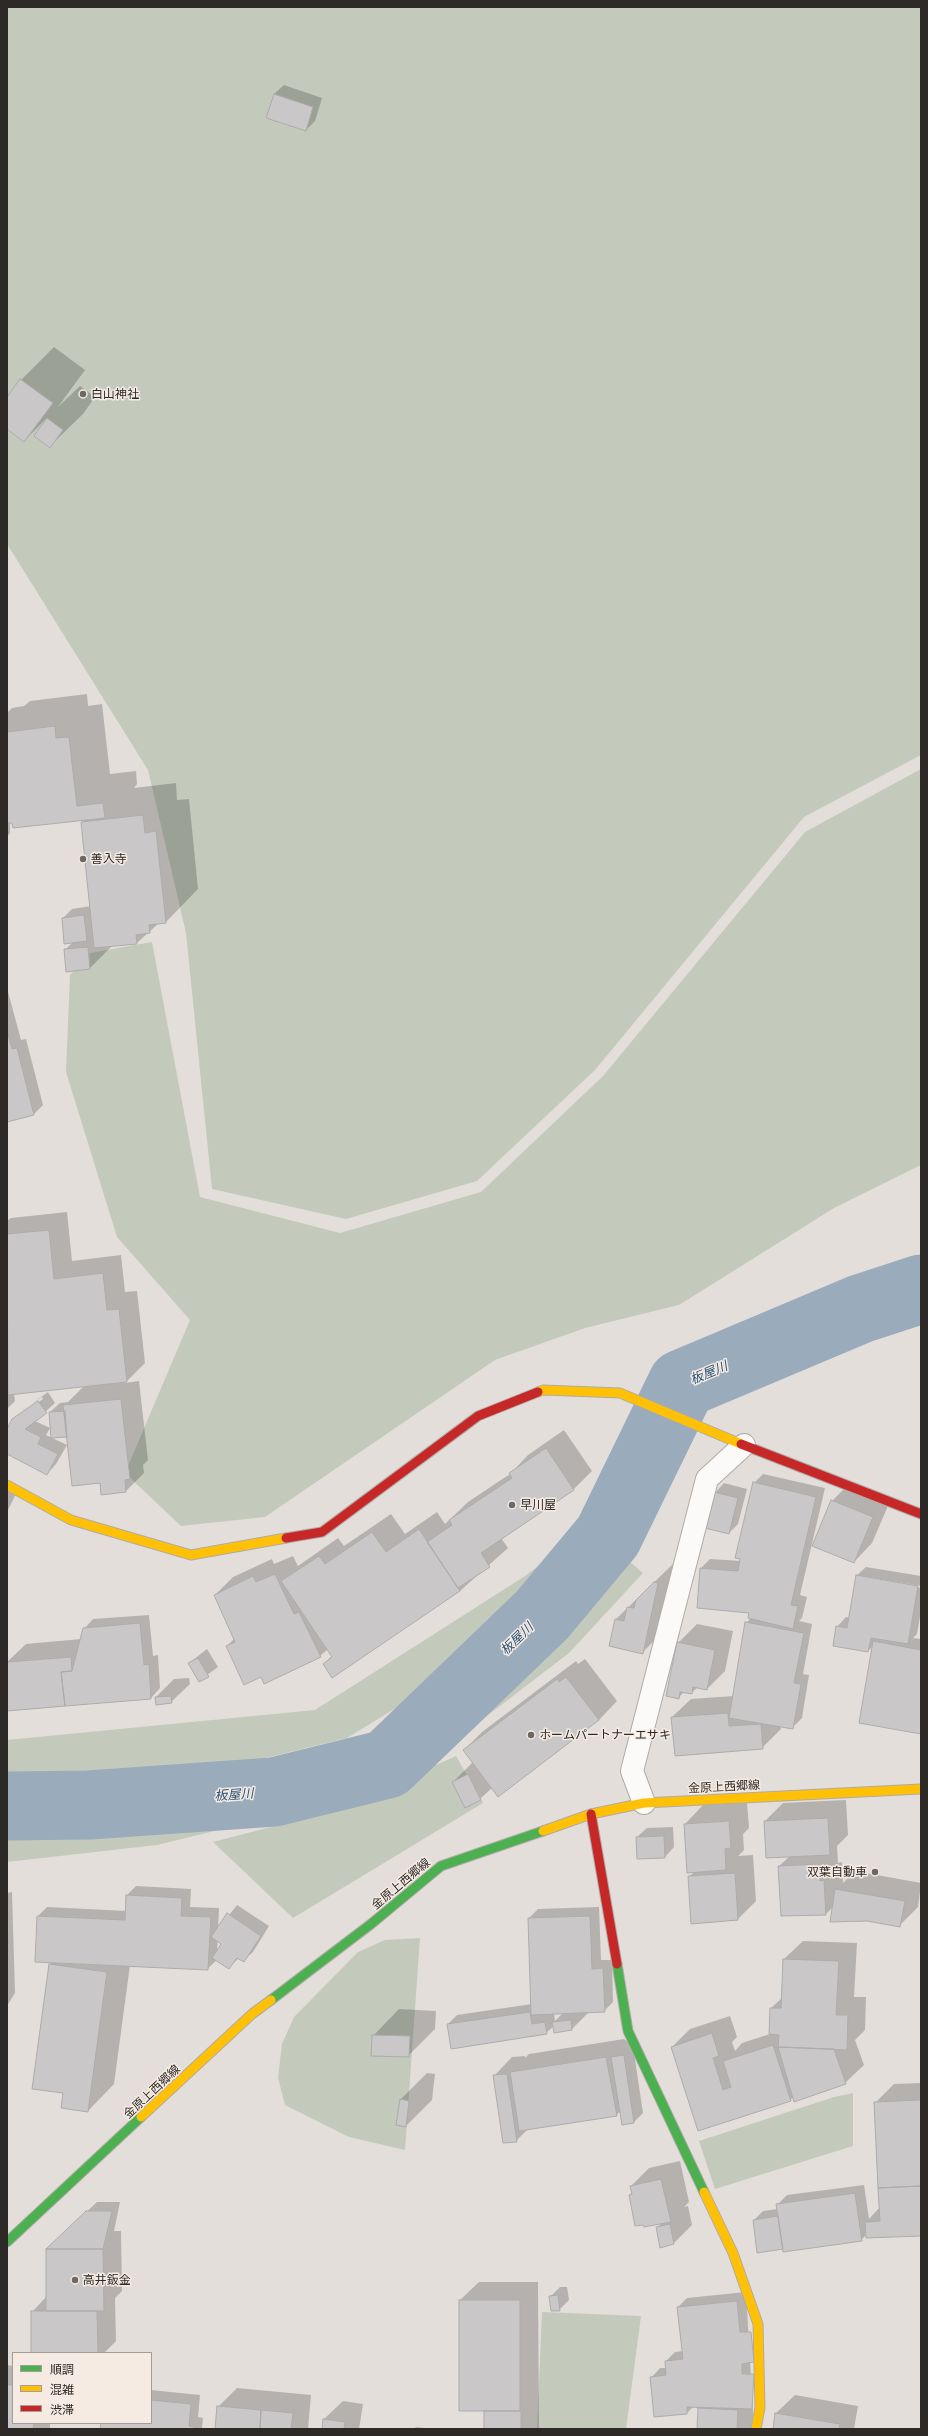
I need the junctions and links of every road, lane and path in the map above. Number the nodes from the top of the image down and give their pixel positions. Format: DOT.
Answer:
graph roads {
  1 [pos="736,1441"];
  2 [pos="7,1485"];
  3 [pos="921,1514"];
  4 [pos="921,1789"];
  5 [pos="644,1803"];
  6 [pos="591,1814"];
  7 [pos="7,2242"];
  8 [pos="756,2429"];
  1 -- 2 [label="street"];
  1 -- 3 [label="street"];
  1 -- 5 [label="street"];
  4 -- 5 [label="street, 金原上西郷線"];
  5 -- 6 [label="street, 金原上西郷線"];
  6 -- 7 [label="street, 金原上西郷線"];
  6 -- 8 [label="street"];
}
